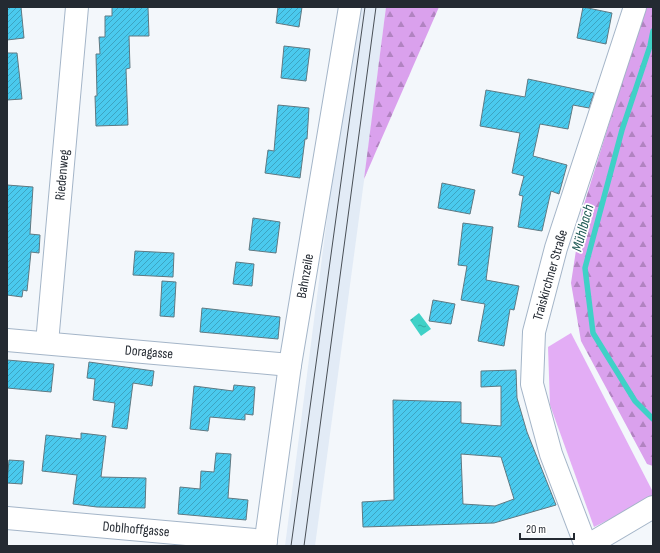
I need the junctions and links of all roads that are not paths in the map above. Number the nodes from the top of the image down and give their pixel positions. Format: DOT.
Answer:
graph roads {
  1 [pos="77,7"];
  2 [pos="350,7"];
  3 [pos="635,7"];
  4 [pos="7,340"];
  5 [pos="47,343"];
  6 [pos="290,365"];
  7 [pos="653,507"];
  8 [pos="7,518"];
  9 [pos="266,543"];
  10 [pos="586,546"];
  1 -- 5 [label="street, Riedenweg"];
  2 -- 6 [label="street, Bahnzeile"];
  3 -- 10 [label="street, Traiskirchner Straße"];
  4 -- 5 [label="street, Doragasse"];
  5 -- 6 [label="street, Doragasse"];
  6 -- 9 [label="street, Bahnzeile"];
  7 -- 10 [label="street"];
  8 -- 9 [label="street, Doblhoffgasse"];
}
